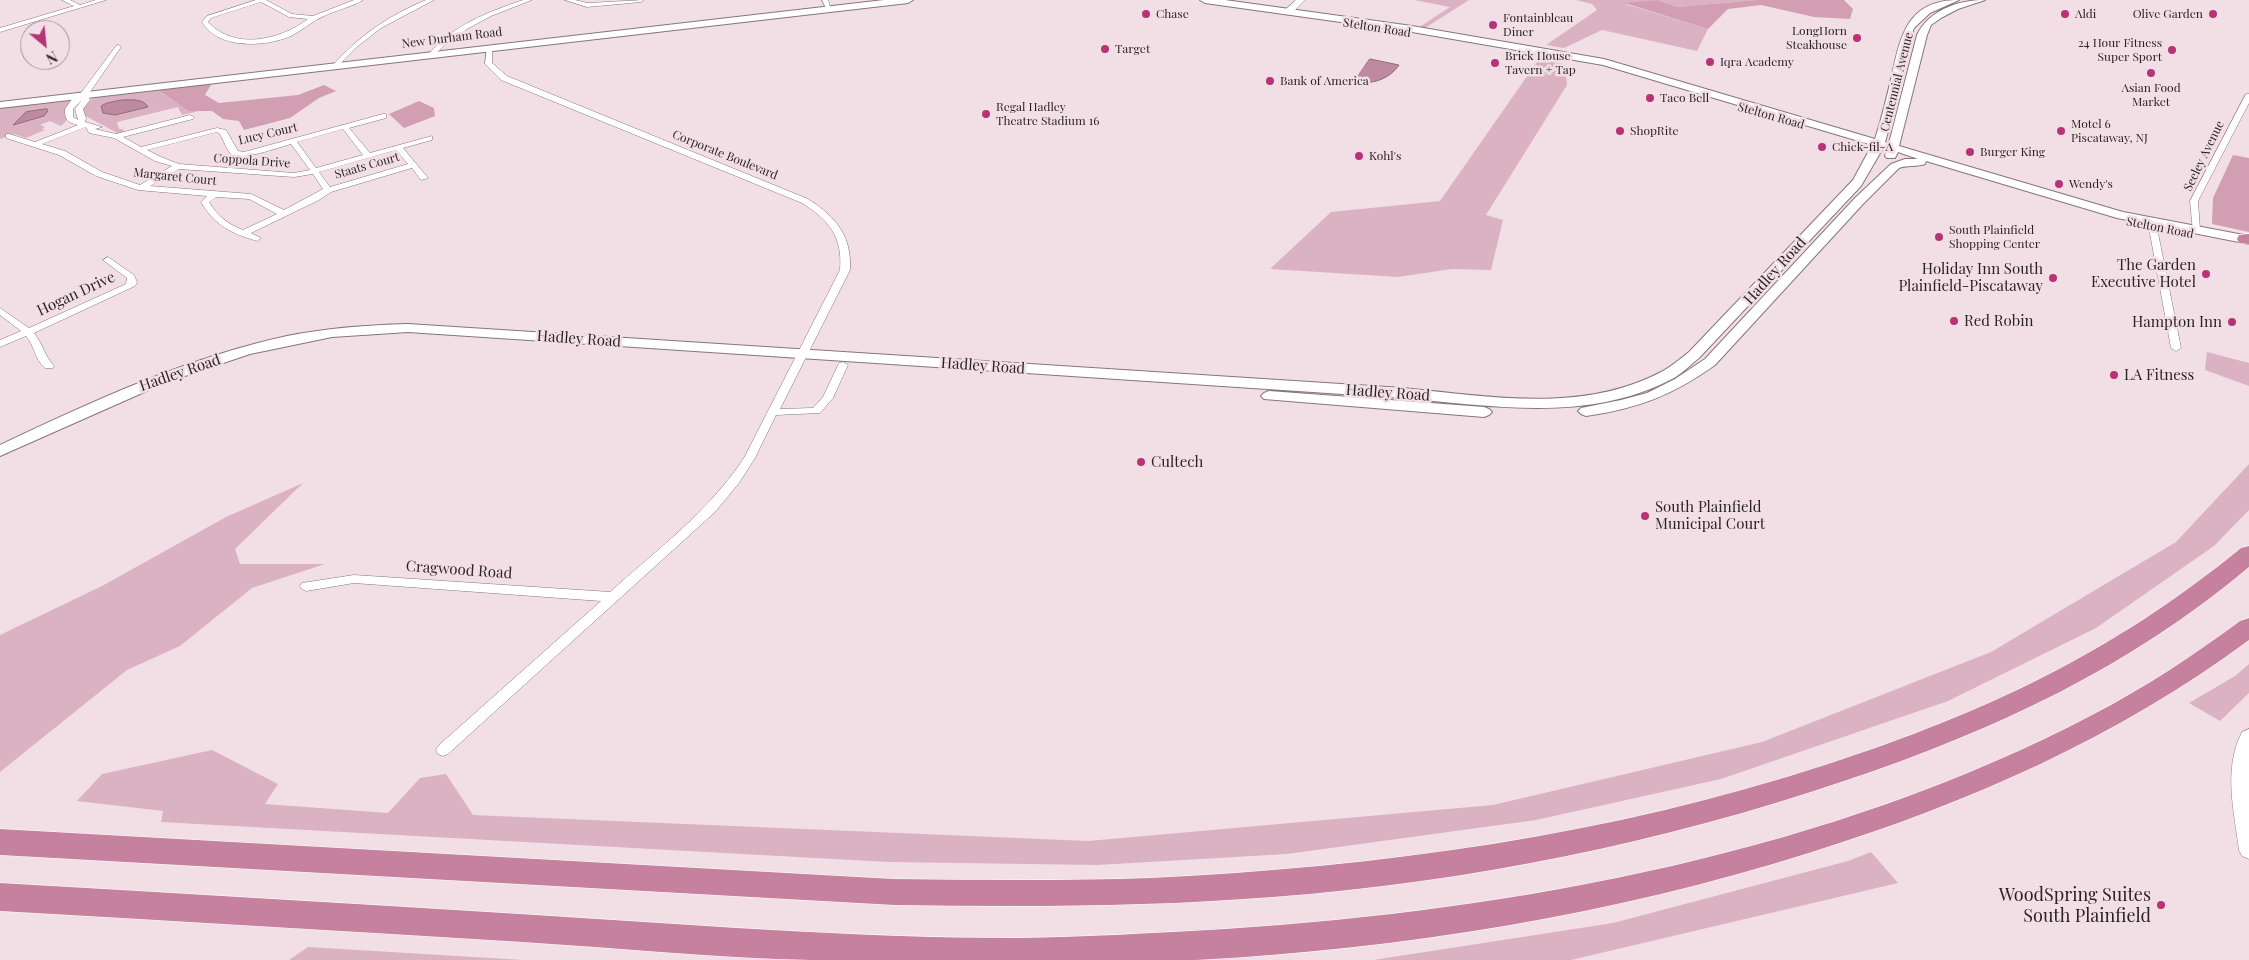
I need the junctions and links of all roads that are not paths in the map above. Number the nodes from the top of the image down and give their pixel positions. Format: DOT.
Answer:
graph roads {
  1 [pos="65,0"];
  2 [pos="103,0"];
  3 [pos="262,0"];
  4 [pos="360,0"];
  5 [pos="431,0"];
  6 [pos="529,0"];
  7 [pos="568,0"];
  8 [pos="641,0"];
  9 [pos="908,0"];
  10 [pos="1206,0"];
  11 [pos="1302,0"];
  12 [pos="1954,0"];
  13 [pos="1980,0"];
  14 [pos="413,2"];
  15 [pos="420,4"];
  16 [pos="827,4"];
  17 [pos="80,7"];
  18 [pos="1288,12"];
  19 [pos="1331,17"];
  20 [pos="314,18"];
  21 [pos="0,30"];
  22 [pos="118,47"];
  23 [pos="489,47"];
  24 [pos="432,54"];
  25 [pos="335,66"];
  26 [pos="84,95"];
  27 [pos="2249,96"];
  28 [pos="0,104"];
  29 [pos="382,116"];
  30 [pos="190,117"];
  31 [pos="72,121"];
  32 [pos="86,124"];
  33 [pos="344,126"];
  34 [pos="68,131"];
  35 [pos="9,136"];
  36 [pos="116,136"];
  37 [pos="429,138"];
  38 [pos="292,140"];
  39 [pos="36,144"];
  40 [pos="1878,145"];
  41 [pos="398,147"];
  42 [pos="141,150"];
  43 [pos="1893,150"];
  44 [pos="368,156"];
  45 [pos="1921,162"];
  46 [pos="414,165"];
  47 [pos="178,166"];
  48 [pos="313,172"];
  49 [pos="424,178"];
  50 [pos="1881,179"];
  51 [pos="141,188"];
  52 [pos="328,190"];
  53 [pos="214,194"];
  54 [pos="284,214"];
  55 [pos="2153,228"];
  56 [pos="2196,230"];
  57 [pos="244,233"];
  58 [pos="257,238"];
  59 [pos="2248,240"];
  60 [pos="108,260"];
  61 [pos="0,311"];
  62 [pos="28,332"];
  63 [pos="0,344"];
  64 [pos="2176,348"];
  65 [pos="800,358"];
  66 [pos="49,366"];
  67 [pos="843,366"];
  68 [pos="1498,407"];
  69 [pos="772,412"];
  70 [pos="0,451"];
  71 [pos="0,461"];
  72 [pos="2249,554"];
  73 [pos="306,586"];
  74 [pos="610,598"];
  75 [pos="2249,628"];
  76 [pos="2249,737"];
  77 [pos="443,750"];
  78 [pos="0,842"];
  79 [pos="2249,850"];
  80 [pos="0,897"];
  1 -- 17 [label="street"];
  2 -- 17 [label="street"];
  3 -- 20 [label="street"];
  3 -- 20 [label="street"];
  4 -- 20 [label="street"];
  5 -- 15 [label="street"];
  6 -- 24 [label="street"];
  7 -- 8 [label="street"];
  9 -- 16 [label="main road, New Durham Road"];
  10 -- 18 [label="main road, Stelton Road"];
  11 -- 18 [label="street"];
  11 -- 19 [label="main road"];
  12 -- 40 [label="main road, Centennial Avenue"];
  13 -- 43 [label="main road, Centennial Avenue"];
  14 -- 15 [label="street"];
  15 -- 25 [label="street"];
  16 -- 23 [label="main road, New Durham Road"];
  17 -- 21 [label="street"];
  18 -- 19 [label="main road, Stelton Road"];
  18 -- 40 [label="main road, Stelton Road"];
  19 -- 40 [label="main road, Stelton Road"];
  22 -- 26 [label="street"];
  23 -- 24 [label="main road, New Durham Road"];
  23 -- 65 [label="street, Corporate Boulevard"];
  24 -- 25 [label="main road, New Durham Road"];
  25 -- 26 [label="main road, New Durham Road"];
  26 -- 28 [label="main road, New Durham Road"];
  26 -- 31 [label="street"];
  26 -- 32 [label="street"];
  27 -- 56 [label="street, Seeley Avenue"];
  29 -- 33 [label="street, Lucy Court"];
  30 -- 36 [label="street"];
  31 -- 32 [label="street, Coppola Drive"];
  31 -- 34 [label="street"];
  32 -- 34 [label="street"];
  32 -- 36 [label="street, Coppola Drive"];
  33 -- 38 [label="street, Lucy Court"];
  33 -- 44 [label="street"];
  34 -- 39 [label="street"];
  35 -- 39 [label="street, Margaret Court"];
  36 -- 42 [label="street, Coppola Drive"];
  37 -- 41 [label="street, Coppola Drive"];
  38 -- 42 [label="street, Lucy Court"];
  38 -- 48 [label="street"];
  39 -- 51 [label="street, Margaret Court"];
  40 -- 43 [label="main road, Stelton Road"];
  40 -- 68 [label="main road, Hadley Road"];
  41 -- 44 [label="street, Coppola Drive"];
  41 -- 46 [label="street"];
  42 -- 47 [label="street, Coppola Drive"];
  43 -- 45 [label="main road, Stelton Road"];
  43 -- 50 [label="main road, Hadley Road"];
  43 -- 56 [label="main road, Stelton Road"];
  44 -- 48 [label="street, Coppola Drive"];
  45 -- 50 [label="main road, Hadley Road"];
  45 -- 55 [label="main road, Stelton Road"];
  46 -- 49 [label="street"];
  46 -- 52 [label="street, Staats Court"];
  47 -- 48 [label="street, Coppola Drive"];
  47 -- 51 [label="street"];
  48 -- 52 [label="street"];
  50 -- 68 [label="main road, Hadley Road"];
  51 -- 53 [label="street, Margaret Court"];
  52 -- 54 [label="street, Staats Court"];
  53 -- 54 [label="street, Margaret Court"];
  53 -- 57 [label="street"];
  54 -- 57 [label="street, Staats Court"];
  55 -- 59 [label="main road, Stelton Road"];
  55 -- 64 [label="street"];
  56 -- 59 [label="main road, Stelton Road"];
  57 -- 58 [label="street"];
  60 -- 62 [label="street, Hogan Drive"];
  61 -- 62 [label="street"];
  62 -- 63 [label="street, Hogan Drive"];
  62 -- 66 [label="street"];
  65 -- 67 [label="main road, Hadley Road"];
  65 -- 68 [label="main road, Hadley Road"];
  65 -- 69 [label="street"];
  65 -- 70 [label="main road, Hadley Road"];
  65 -- 71 [label="main road, Hadley Road"];
  67 -- 68 [label="main road, Hadley Road"];
  67 -- 69 [label="street"];
  69 -- 74 [label="street"];
  72 -- 78 [label="highway"];
  73 -- 74 [label="street, Cragwood Road"];
  74 -- 77 [label="street"];
  75 -- 80 [label="highway"];
  76 -- 79 [label="street"];
}
